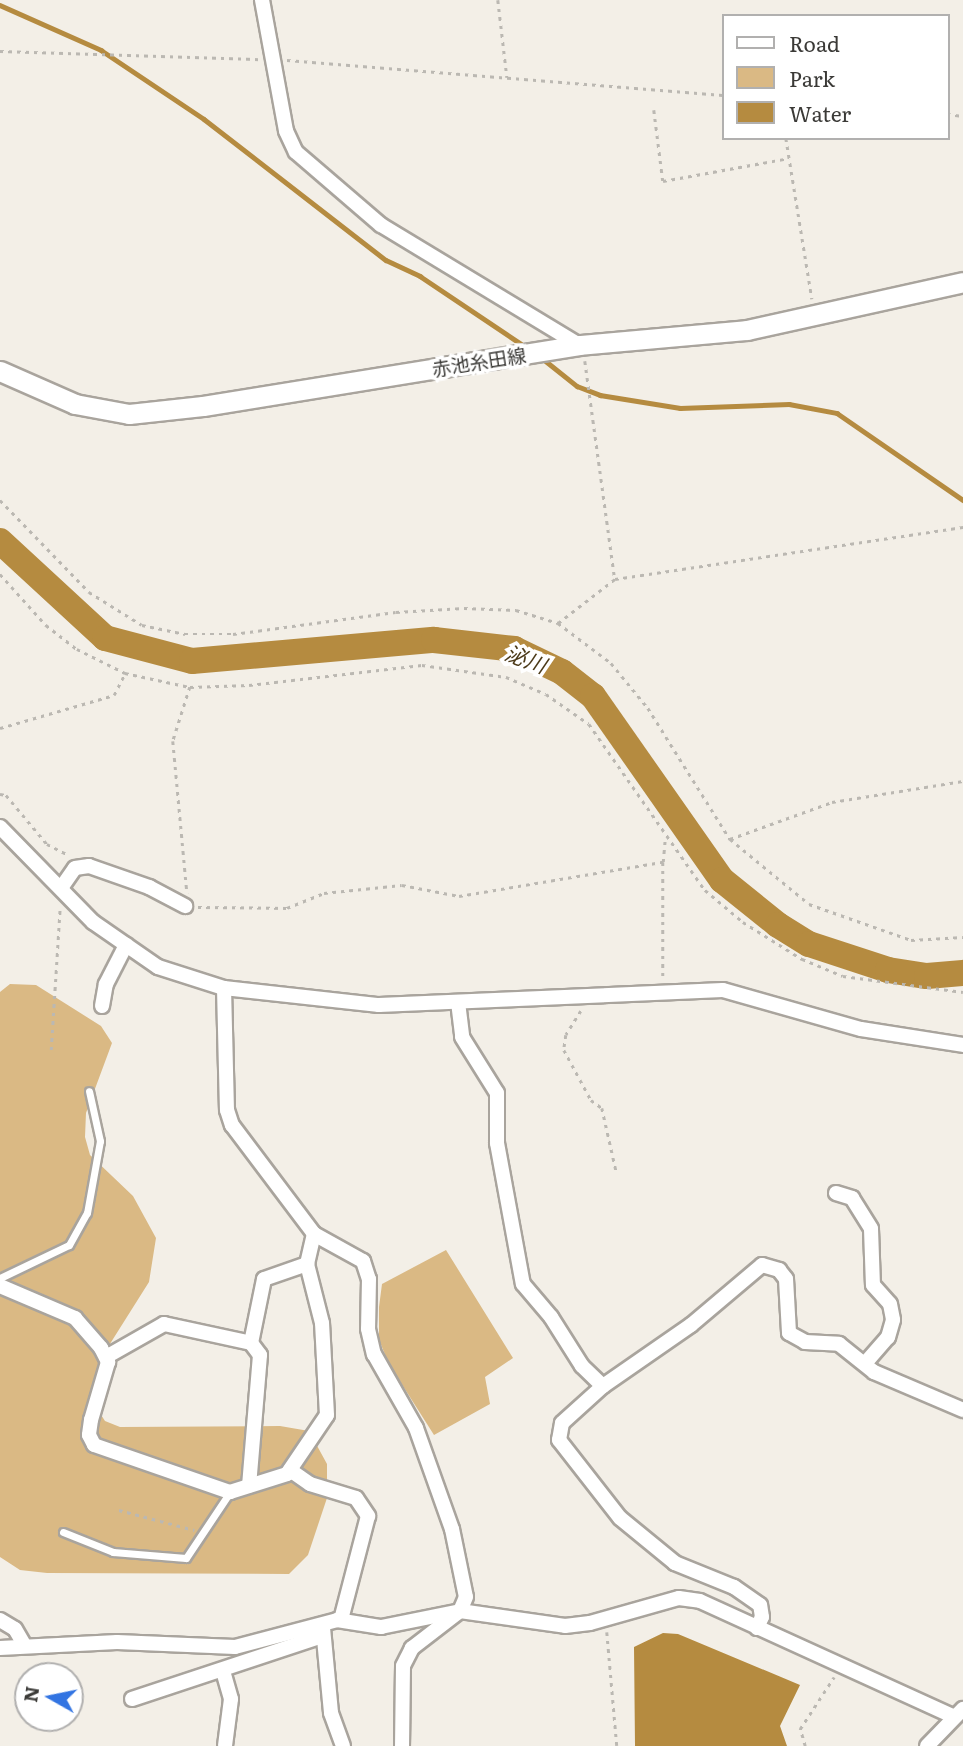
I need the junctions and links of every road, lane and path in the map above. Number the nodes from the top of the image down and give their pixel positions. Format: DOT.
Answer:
graph roads {
  1 [pos="262,0"];
  2 [pos="498,0"];
  3 [pos="0,51"];
  4 [pos="273,59"];
  5 [pos="507,77"];
  6 [pos="722,95"];
  7 [pos="654,110"];
  8 [pos="786,140"];
  9 [pos="789,158"];
  10 [pos="963,282"];
  11 [pos="815,316"];
  12 [pos="579,345"];
  13 [pos="0,371"];
  14 [pos="0,500"];
  15 [pos="963,527"];
  16 [pos="0,574"];
  17 [pos="615,579"];
  18 [pos="558,623"];
  19 [pos="125,673"];
  20 [pos="190,687"];
  21 [pos="0,728"];
  22 [pos="963,781"];
  23 [pos="0,794"];
  24 [pos="3,834"];
  25 [pos="665,837"];
  26 [pos="730,839"];
  27 [pos="663,862"];
  28 [pos="89,866"];
  29 [pos="61,888"];
  30 [pos="184,906"];
  31 [pos="963,937"];
  32 [pos="126,945"];
  33 [pos="224,988"];
  34 [pos="664,990"];
  35 [pos="963,992"];
  36 [pos="588,995"];
  37 [pos="458,1002"];
  38 [pos="102,1006"];
  39 [pos="963,1045"];
  40 [pos="51,1050"];
  41 [pos="89,1091"];
  42 [pos="616,1170"];
  43 [pos="836,1193"];
  44 [pos="314,1234"];
  45 [pos="307,1264"];
  46 [pos="0,1278"];
  47 [pos="0,1286"];
  48 [pos="251,1343"];
  49 [pos="106,1357"];
  50 [pos="865,1363"];
  51 [pos="603,1386"];
  52 [pos="963,1410"];
  53 [pos="289,1470"];
  54 [pos="249,1486"];
  55 [pos="230,1492"];
  56 [pos="119,1510"];
  57 [pos="63,1532"];
  58 [pos="204,1533"];
  59 [pos="460,1611"];
  60 [pos="603,1619"];
  61 [pos="0,1620"];
  62 [pos="341,1620"];
  63 [pos="757,1628"];
  64 [pos="323,1630"];
  65 [pos="23,1643"];
  66 [pos="0,1648"];
  67 [pos="841,1668"];
  68 [pos="223,1671"];
  69 [pos="132,1699"];
  70 [pos="959,1713"];
  71 [pos="225,1746"];
  72 [pos="343,1746"];
  73 [pos="402,1746"];
  74 [pos="617,1746"];
  75 [pos="806,1746"];
  76 [pos="927,1746"];
  1 -- 4 [label="street"];
  2 -- 5 [label="path"];
  3 -- 4 [label="path"];
  4 -- 5 [label="path"];
  4 -- 12 [label="street"];
  5 -- 6 [label="path"];
  7 -- 9 [label="path"];
  8 -- 9 [label="path"];
  9 -- 11 [label="path"];
  10 -- 11 [label="main road, 赤池糸田線"];
  11 -- 12 [label="main road, 赤池糸田線"];
  12 -- 13 [label="main road, 赤池糸田線"];
  12 -- 17 [label="path"];
  14 -- 18 [label="path"];
  15 -- 17 [label="path"];
  16 -- 19 [label="path"];
  17 -- 18 [label="path"];
  18 -- 26 [label="path"];
  19 -- 20 [label="path"];
  19 -- 21 [label="path"];
  20 -- 25 [label="path"];
  20 -- 30 [label="path"];
  22 -- 26 [label="path"];
  23 -- 28 [label="path"];
  24 -- 29 [label="street"];
  25 -- 27 [label="path"];
  25 -- 35 [label="path"];
  26 -- 31 [label="path"];
  27 -- 30 [label="path"];
  27 -- 34 [label="path"];
  28 -- 29 [label="street"];
  28 -- 30 [label="street"];
  29 -- 32 [label="street"];
  29 -- 40 [label="path"];
  32 -- 33 [label="street"];
  32 -- 38 [label="street"];
  33 -- 37 [label="street"];
  33 -- 44 [label="street"];
  34 -- 36 [label="street"];
  34 -- 39 [label="street"];
  36 -- 37 [label="street"];
  36 -- 42 [label="path"];
  37 -- 51 [label="street"];
  41 -- 46 [label="lane"];
  43 -- 50 [label="street"];
  44 -- 45 [label="street"];
  44 -- 59 [label="street"];
  45 -- 48 [label="street"];
  45 -- 53 [label="street"];
  47 -- 49 [label="street"];
  48 -- 49 [label="street"];
  48 -- 54 [label="street"];
  49 -- 55 [label="street"];
  50 -- 51 [label="street"];
  50 -- 52 [label="street"];
  51 -- 63 [label="street"];
  53 -- 54 [label="street"];
  53 -- 62 [label="street"];
  54 -- 55 [label="street"];
  55 -- 58 [label="lane"];
  56 -- 58 [label="path"];
  57 -- 58 [label="lane"];
  59 -- 60 [label="street"];
  59 -- 62 [label="street"];
  59 -- 73 [label="street"];
  60 -- 63 [label="street"];
  60 -- 74 [label="path"];
  61 -- 65 [label="street"];
  62 -- 64 [label="street"];
  63 -- 67 [label="street"];
  64 -- 65 [label="street"];
  64 -- 68 [label="street"];
  64 -- 72 [label="street"];
  65 -- 66 [label="street"];
  67 -- 70 [label="street"];
  67 -- 75 [label="path"];
  68 -- 69 [label="street"];
  68 -- 71 [label="street"];
  70 -- 76 [label="street"];
}
